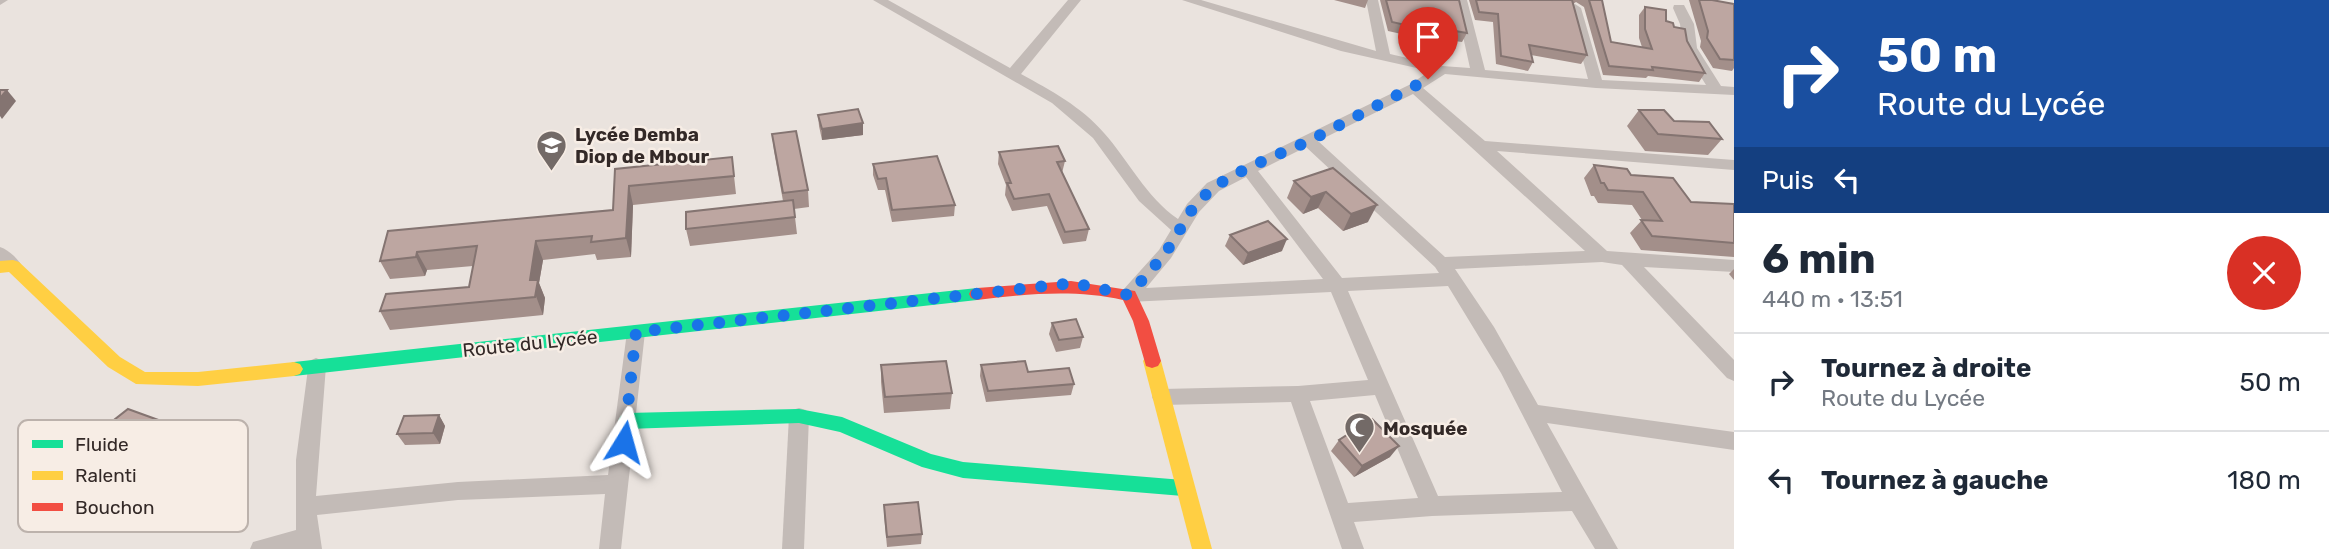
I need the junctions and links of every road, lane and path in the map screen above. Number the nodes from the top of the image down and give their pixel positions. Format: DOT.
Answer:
graph roads {
  1 [pos="879,0"];
  2 [pos="1075,0"];
  3 [pos="1188,0"];
  4 [pos="1372,0"];
  5 [pos="1461,0"];
  6 [pos="1575,8"];
  7 [pos="1679,8"];
  8 [pos="1384,57"];
  9 [pos="1442,71"];
  10 [pos="1013,75"];
  11 [pos="1479,75"];
  12 [pos="1596,85"];
  13 [pos="1414,88"];
  14 [pos="1716,90"];
  15 [pos="1734,91"];
  16 [pos="1309,141"];
  17 [pos="1479,145"];
  18 [pos="1734,165"];
  19 [pos="1247,168"];
  20 [pos="1180,228"];
  21 [pos="0,253"];
  22 [pos="1602,256"];
  23 [pos="1628,260"];
  24 [pos="1734,266"];
  25 [pos="7,267"];
  26 [pos="1447,271"];
  27 [pos="1336,283"];
  28 [pos="1129,295"];
  29 [pos="636,332"];
  30 [pos="316,366"];
  31 [pos="1734,373"];
  32 [pos="1380,387"];
  33 [pos="1298,394"];
  34 [pos="1163,397"];
  35 [pos="1534,413"];
  36 [pos="799,416"];
  37 [pos="627,421"];
  38 [pos="1734,441"];
  39 [pos="617,484"];
  40 [pos="1183,488"];
  41 [pos="1575,501"];
  42 [pos="1432,506"];
  43 [pos="305,507"];
  44 [pos="1339,514"];
  45 [pos="309,543"];
  46 [pos="261,549"];
  47 [pos="610,549"];
  48 [pos="793,549"];
  49 [pos="1202,549"];
  50 [pos="1353,549"];
  51 [pos="1607,549"];
  1 -- 10 [label="street"];
  2 -- 10 [label="street"];
  3 -- 8 [label="street"];
  4 -- 8 [label="street"];
  5 -- 11 [label="street"];
  6 -- 12 [label="street"];
  7 -- 14 [label="street"];
  8 -- 9 [label="street"];
  9 -- 11 [label="street"];
  9 -- 13 [label="street"];
  10 -- 20 [label="street"];
  11 -- 12 [label="street"];
  12 -- 14 [label="street"];
  13 -- 16 [label="street"];
  13 -- 17 [label="street"];
  14 -- 15 [label="street"];
  16 -- 19 [label="street"];
  16 -- 26 [label="street"];
  17 -- 18 [label="street"];
  17 -- 22 [label="street"];
  19 -- 20 [label="street"];
  19 -- 27 [label="street"];
  20 -- 28 [label="street"];
  21 -- 25 [label="street"];
  22 -- 23 [label="street"];
  22 -- 26 [label="street"];
  23 -- 24 [label="street"];
  23 -- 31 [label="street"];
  25 -- 30 [label="main road, Route du Lycée"];
  26 -- 27 [label="street"];
  26 -- 35 [label="street"];
  27 -- 28 [label="street"];
  27 -- 32 [label="street"];
  28 -- 29 [label="main road, Route du Lycée"];
  28 -- 34 [label="main road"];
  29 -- 30 [label="main road, Route du Lycée"];
  29 -- 37 [label="street"];
  30 -- 43 [label="street"];
  32 -- 33 [label="street"];
  32 -- 42 [label="street"];
  33 -- 34 [label="street"];
  33 -- 44 [label="street"];
  34 -- 40 [label="main road"];
  35 -- 38 [label="street"];
  35 -- 41 [label="street"];
  36 -- 37 [label="main road"];
  36 -- 40 [label="main road"];
  36 -- 48 [label="street"];
  37 -- 39 [label="street"];
  39 -- 43 [label="street"];
  39 -- 47 [label="street"];
  40 -- 49 [label="main road"];
  41 -- 42 [label="street"];
  41 -- 51 [label="street"];
  42 -- 44 [label="street"];
  43 -- 45 [label="street"];
  44 -- 50 [label="street"];
  45 -- 46 [label="street"];
}
